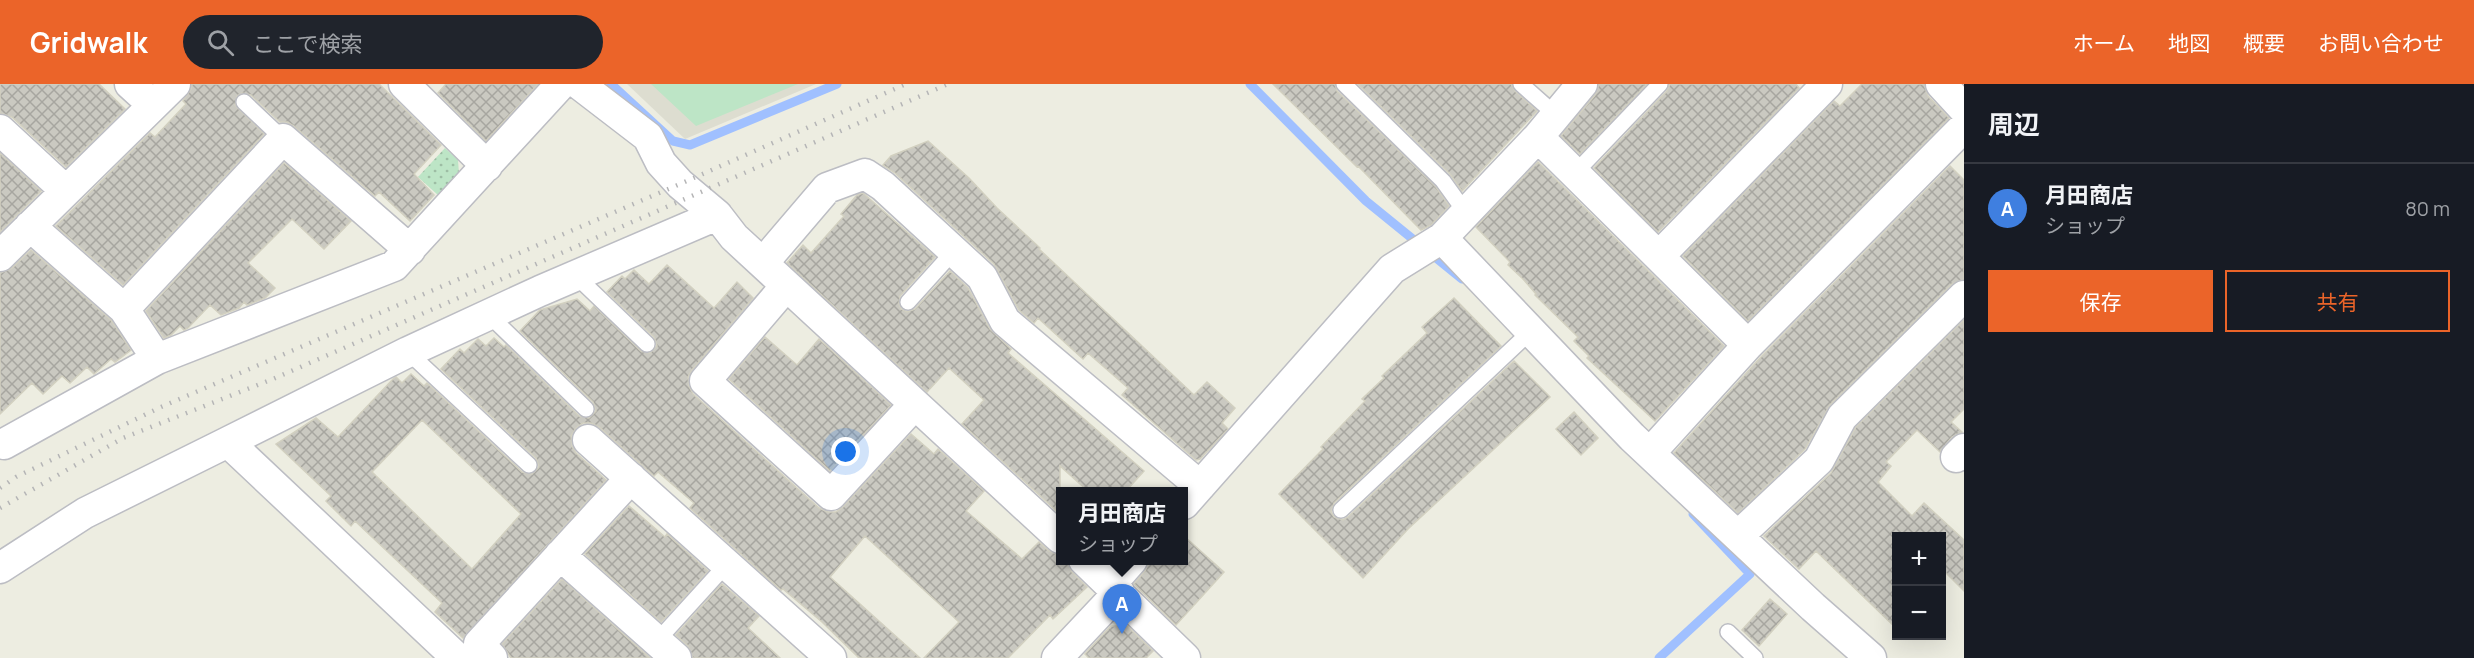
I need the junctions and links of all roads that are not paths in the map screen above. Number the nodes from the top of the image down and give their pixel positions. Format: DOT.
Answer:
graph roads {
  1 [pos="130,84"];
  2 [pos="175,84"];
  3 [pos="404,84"];
  4 [pos="561,84"];
  5 [pos="579,84"];
  6 [pos="1344,84"];
  7 [pos="1521,84"];
  8 [pos="1582,84"];
  9 [pos="1659,84"];
  10 [pos="1827,84"];
  11 [pos="1941,84"];
  12 [pos="244,102"];
  13 [pos="153,105"];
  14 [pos="1964,109"];
  15 [pos="1547,126"];
  16 [pos="1964,127"];
  17 [pos="0,129"];
  18 [pos="283,139"];
  19 [pos="487,166"];
  20 [pos="1575,173"];
  21 [pos="66,190"];
  22 [pos="1466,213"];
  23 [pos="717,215"];
  24 [pos="30,226"];
  25 [pos="1429,247"];
  26 [pos="410,250"];
  27 [pos="954,251"];
  28 [pos="1660,255"];
  29 [pos="0,256"];
  30 [pos="763,263"];
  31 [pos="576,276"];
  32 [pos="786,286"];
  33 [pos="1964,296"];
  34 [pos="908,302"];
  35 [pos="124,309"];
  36 [pos="489,315"];
  37 [pos="1525,337"];
  38 [pos="647,344"];
  39 [pos="1748,345"];
  40 [pos="408,352"];
  41 [pos="157,358"];
  42 [pos="915,404"];
  43 [pos="586,409"];
  44 [pos="588,440"];
  45 [pos="228,442"];
  46 [pos="4,444"];
  47 [pos="1650,453"];
  48 [pos="529,465"];
  49 [pos="631,478"];
  50 [pos="1183,487"];
  51 [pos="1192,495"];
  52 [pos="1341,510"];
  53 [pos="1056,534"];
  54 [pos="1738,536"];
  55 [pos="560,555"];
  56 [pos="726,564"];
  57 [pos="1088,565"];
  58 [pos="1130,565"];
  59 [pos="0,568"];
  60 [pos="1115,589"];
  61 [pos="1728,632"];
  62 [pos="667,650"];
  63 [pos="457,658"];
  64 [pos="492,658"];
  65 [pos="831,658"];
  66 [pos="1057,658"];
  67 [pos="1185,658"];
  68 [pos="1755,658"];
  69 [pos="1871,658"];
  1 -- 13 [label="street"];
  2 -- 13 [label="street"];
  3 -- 19 [label="street"];
  4 -- 19 [label="street"];
  5 -- 23 [label="street"];
  6 -- 22 [label="lane"];
  7 -- 15 [label="lane"];
  8 -- 15 [label="street"];
  9 -- 20 [label="lane"];
  10 -- 28 [label="street"];
  11 -- 14 [label="street"];
  12 -- 18 [label="lane"];
  13 -- 21 [label="street"];
  15 -- 20 [label="street"];
  15 -- 22 [label="street"];
  16 -- 39 [label="street"];
  17 -- 21 [label="street"];
  18 -- 26 [label="street"];
  18 -- 35 [label="street"];
  19 -- 26 [label="street"];
  20 -- 28 [label="street"];
  21 -- 24 [label="street"];
  22 -- 25 [label="street"];
  23 -- 30 [label="street"];
  23 -- 31 [label="street"];
  24 -- 29 [label="street"];
  24 -- 35 [label="street"];
  25 -- 37 [label="street"];
  25 -- 51 [label="street"];
  26 -- 41 [label="street"];
  27 -- 30 [label="street"];
  27 -- 34 [label="lane"];
  27 -- 50 [label="street"];
  28 -- 39 [label="street"];
  30 -- 32 [label="street"];
  31 -- 36 [label="street"];
  31 -- 38 [label="lane"];
  32 -- 42 [label="street"];
  32 -- 42 [label="street"];
  33 -- 54 [label="street"];
  35 -- 41 [label="street"];
  36 -- 40 [label="street"];
  36 -- 43 [label="lane"];
  37 -- 47 [label="street"];
  37 -- 52 [label="lane"];
  39 -- 47 [label="street"];
  40 -- 45 [label="street"];
  40 -- 48 [label="lane"];
  41 -- 46 [label="street"];
  42 -- 53 [label="street"];
  44 -- 49 [label="street"];
  45 -- 59 [label="street"];
  45 -- 63 [label="street"];
  47 -- 54 [label="street"];
  49 -- 55 [label="street"];
  49 -- 56 [label="street"];
  54 -- 69 [label="street"];
  55 -- 62 [label="street"];
  55 -- 64 [label="street"];
  56 -- 62 [label="lane"];
  56 -- 65 [label="street"];
  57 -- 60 [label="street"];
  58 -- 60 [label="street"];
  60 -- 66 [label="street"];
  60 -- 67 [label="street"];
  61 -- 68 [label="lane"];
}
